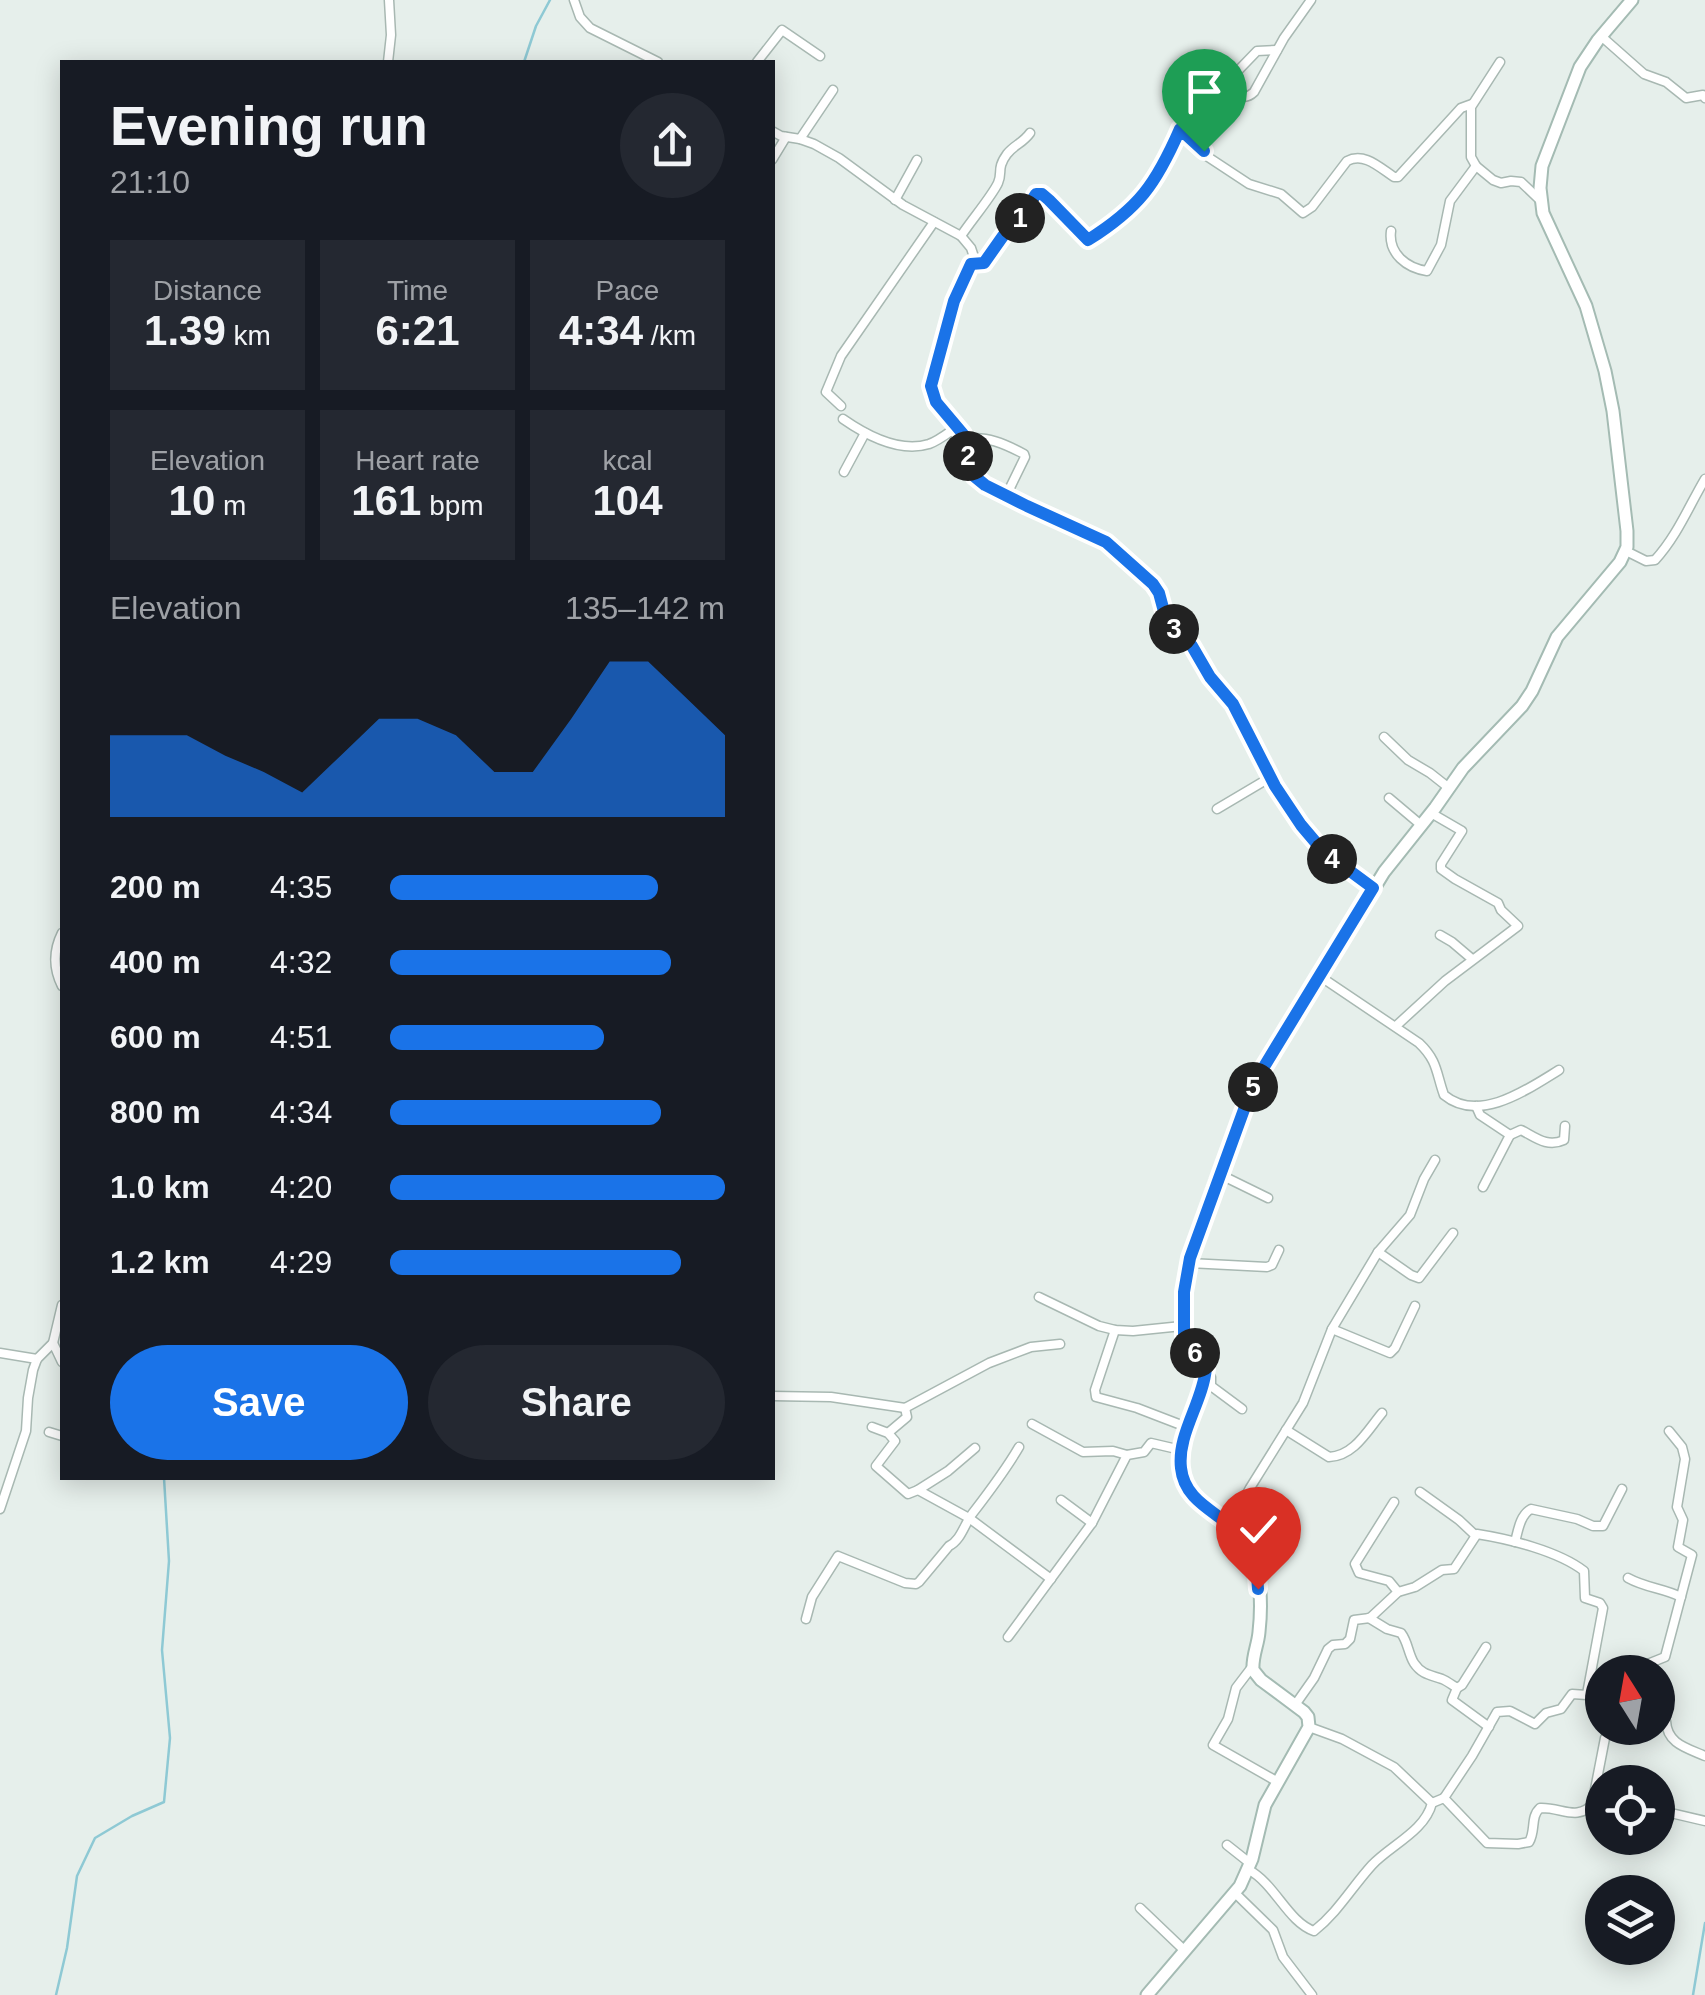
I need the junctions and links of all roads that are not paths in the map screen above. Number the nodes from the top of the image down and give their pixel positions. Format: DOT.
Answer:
graph roads {
  1 [pos="389,0"];
  2 [pos="574,0"];
  3 [pos="1311,0"];
  4 [pos="1632,0"];
  5 [pos="1601,36"];
  6 [pos="1277,50"];
  7 [pos="820,56"];
  8 [pos="388,60"];
  9 [pos="654,60"];
  10 [pos="758,60"];
  11 [pos="1500,62"];
  12 [pos="834,90"];
  13 [pos="1229,90"];
  14 [pos="1705,98"];
  15 [pos="1472,104"];
  16 [pos="1180,129"];
  17 [pos="775,132"];
  18 [pos="1030,133"];
  19 [pos="786,137"];
  20 [pos="800,139"];
  21 [pos="775,155"];
  22 [pos="916,160"];
  23 [pos="1476,166"];
  24 [pos="895,200"];
  25 [pos="1541,201"];
  26 [pos="934,222"];
  27 [pos="1391,232"];
  28 [pos="961,236"];
  29 [pos="971,264"];
  30 [pos="841,406"];
  31 [pos="843,419"];
  32 [pos="958,426"];
  33 [pos="865,433"];
  34 [pos="965,440"];
  35 [pos="844,472"];
  36 [pos="1705,479"];
  37 [pos="1006,496"];
  38 [pos="1626,551"];
  39 [pos="1384,737"];
  40 [pos="1271,777"];
  41 [pos="1449,788"];
  42 [pos="1389,798"];
  43 [pos="1217,809"];
  44 [pos="1432,812"];
  45 [pos="1421,824"];
  46 [pos="1373,888"];
  47 [pos="1440,935"];
  48 [pos="60,937"];
  49 [pos="1472,960"];
  50 [pos="1321,977"];
  51 [pos="60,982"];
  52 [pos="1396,1026"];
  53 [pos="1560,1070"];
  54 [pos="1476,1106"];
  55 [pos="1565,1126"];
  56 [pos="1510,1135"];
  57 [pos="1436,1160"];
  58 [pos="1219,1174"];
  59 [pos="1482,1188"];
  60 [pos="1268,1198"];
  61 [pos="1454,1234"];
  62 [pos="1279,1250"];
  63 [pos="1378,1252"];
  64 [pos="1189,1262"];
  65 [pos="1038,1298"];
  66 [pos="1414,1306"];
  67 [pos="60,1313"];
  68 [pos="1182,1326"];
  69 [pos="1332,1329"];
  70 [pos="1115,1330"];
  71 [pos="53,1343"];
  72 [pos="1060,1344"];
  73 [pos="0,1353"];
  74 [pos="60,1358"];
  75 [pos="37,1359"];
  76 [pos="1206,1373"];
  77 [pos="775,1396"];
  78 [pos="905,1408"];
  79 [pos="1242,1408"];
  80 [pos="1382,1412"];
  81 [pos="1032,1424"];
  82 [pos="872,1427"];
  83 [pos="1188,1428"];
  84 [pos="1286,1430"];
  85 [pos="1669,1431"];
  86 [pos="49,1432"];
  87 [pos="888,1434"];
  88 [pos="60,1435"];
  89 [pos="1019,1447"];
  90 [pos="975,1448"];
  91 [pos="1182,1450"];
  92 [pos="1127,1455"];
  93 [pos="1622,1489"];
  94 [pos="918,1490"];
  95 [pos="1420,1492"];
  96 [pos="1061,1500"];
  97 [pos="1394,1502"];
  98 [pos="0,1509"];
  99 [pos="968,1518"];
  100 [pos="1092,1523"];
  101 [pos="1230,1525"];
  102 [pos="1475,1535"];
  103 [pos="1515,1542"];
  104 [pos="1692,1555"];
  105 [pos="1705,1558"];
  106 [pos="1628,1578"];
  107 [pos="1052,1579"];
  108 [pos="1398,1592"];
  109 [pos="1681,1597"];
  110 [pos="1369,1618"];
  111 [pos="806,1619"];
  112 [pos="1008,1637"];
  113 [pos="1486,1648"];
  114 [pos="1594,1655"];
  115 [pos="1666,1655"];
  116 [pos="1252,1666"];
  117 [pos="1456,1688"];
  118 [pos="1585,1694"];
  119 [pos="1295,1705"];
  120 [pos="1309,1726"];
  121 [pos="1489,1727"];
  122 [pos="1675,1741"];
  123 [pos="1705,1756"];
  124 [pos="1278,1782"];
  125 [pos="1444,1798"];
  126 [pos="1432,1803"];
  127 [pos="1585,1812"];
  128 [pos="1675,1814"];
  129 [pos="1705,1821"];
  130 [pos="1226,1845"];
  131 [pos="1250,1867"];
  132 [pos="1235,1892"];
  133 [pos="1140,1908"];
  134 [pos="1186,1951"];
  135 [pos="1146,1995"];
  136 [pos="1312,1995"];
  1 -- 8 [label="street"];
  2 -- 9 [label="street"];
  3 -- 6 [label="street"];
  4 -- 5 [label="street"];
  5 -- 14 [label="street"];
  5 -- 25 [label="street"];
  6 -- 13 [label="street"];
  6 -- 13 [label="street"];
  7 -- 10 [label="street"];
  11 -- 15 [label="street"];
  12 -- 20 [label="street"];
  13 -- 16 [label="street"];
  15 -- 16 [label="street"];
  15 -- 23 [label="street"];
  16 -- 29 [label="street"];
  17 -- 19 [label="street"];
  18 -- 28 [label="street"];
  19 -- 20 [label="street"];
  19 -- 21 [label="street"];
  20 -- 24 [label="street"];
  22 -- 24 [label="street"];
  23 -- 25 [label="street"];
  23 -- 27 [label="street"];
  24 -- 26 [label="street"];
  25 -- 38 [label="street"];
  26 -- 28 [label="street"];
  26 -- 30 [label="street"];
  28 -- 29 [label="street"];
  29 -- 32 [label="street"];
  31 -- 33 [label="street"];
  32 -- 33 [label="street"];
  32 -- 34 [label="street"];
  33 -- 35 [label="street"];
  34 -- 37 [label="street"];
  34 -- 37 [label="street"];
  36 -- 38 [label="street"];
  37 -- 40 [label="street"];
  38 -- 41 [label="street"];
  39 -- 41 [label="street"];
  40 -- 43 [label="street"];
  40 -- 46 [label="street"];
  41 -- 44 [label="street"];
  42 -- 45 [label="street"];
  44 -- 45 [label="street"];
  44 -- 49 [label="street"];
  45 -- 46 [label="street"];
  46 -- 50 [label="street"];
  47 -- 49 [label="street"];
  48 -- 51 [label="street"];
  49 -- 52 [label="street"];
  50 -- 52 [label="street"];
  50 -- 58 [label="street"];
  52 -- 54 [label="street"];
  53 -- 54 [label="street"];
  54 -- 56 [label="street"];
  55 -- 56 [label="street"];
  56 -- 59 [label="street"];
  57 -- 63 [label="street"];
  58 -- 60 [label="street"];
  58 -- 64 [label="street"];
  61 -- 63 [label="street"];
  62 -- 64 [label="street"];
  63 -- 69 [label="street"];
  64 -- 68 [label="street"];
  65 -- 70 [label="street"];
  66 -- 69 [label="street"];
  67 -- 71 [label="street"];
  68 -- 70 [label="street"];
  68 -- 76 [label="street"];
  69 -- 84 [label="street"];
  70 -- 83 [label="street"];
  71 -- 74 [label="street"];
  71 -- 75 [label="street"];
  72 -- 78 [label="street"];
  73 -- 75 [label="street"];
  75 -- 98 [label="street"];
  76 -- 79 [label="street"];
  76 -- 83 [label="street"];
  77 -- 78 [label="street"];
  78 -- 87 [label="street"];
  80 -- 84 [label="street"];
  81 -- 92 [label="street"];
  82 -- 87 [label="street"];
  83 -- 91 [label="street"];
  84 -- 101 [label="street"];
  85 -- 104 [label="street"];
  86 -- 88 [label="street"];
  87 -- 94 [label="street"];
  89 -- 99 [label="street"];
  90 -- 94 [label="street"];
  91 -- 92 [label="street"];
  91 -- 101 [label="street"];
  92 -- 100 [label="street"];
  93 -- 103 [label="street"];
  94 -- 99 [label="street"];
  95 -- 102 [label="street"];
  96 -- 100 [label="street"];
  97 -- 108 [label="street"];
  99 -- 107 [label="street"];
  99 -- 111 [label="street"];
  100 -- 107 [label="street"];
  101 -- 116 [label="street"];
  102 -- 103 [label="street"];
  102 -- 108 [label="street"];
  103 -- 114 [label="street"];
  104 -- 105 [label="street"];
  104 -- 109 [label="street"];
  106 -- 109 [label="street"];
  107 -- 112 [label="street"];
  108 -- 110 [label="street"];
  109 -- 115 [label="street"];
  110 -- 117 [label="street"];
  110 -- 119 [label="street"];
  113 -- 117 [label="street"];
  116 -- 119 [label="street"];
  116 -- 124 [label="street"];
  117 -- 121 [label="street"];
  118 -- 121 [label="street"];
  119 -- 120 [label="street"];
  120 -- 124 [label="street"];
  120 -- 126 [label="street"];
  121 -- 125 [label="street"];
  122 -- 123 [label="street"];
  124 -- 131 [label="street"];
  125 -- 126 [label="street"];
  125 -- 127 [label="street"];
  126 -- 131 [label="street"];
  128 -- 129 [label="street"];
  130 -- 131 [label="street"];
  131 -- 132 [label="street"];
  132 -- 134 [label="street"];
  132 -- 136 [label="street"];
  133 -- 134 [label="street"];
  134 -- 135 [label="street"];
}
